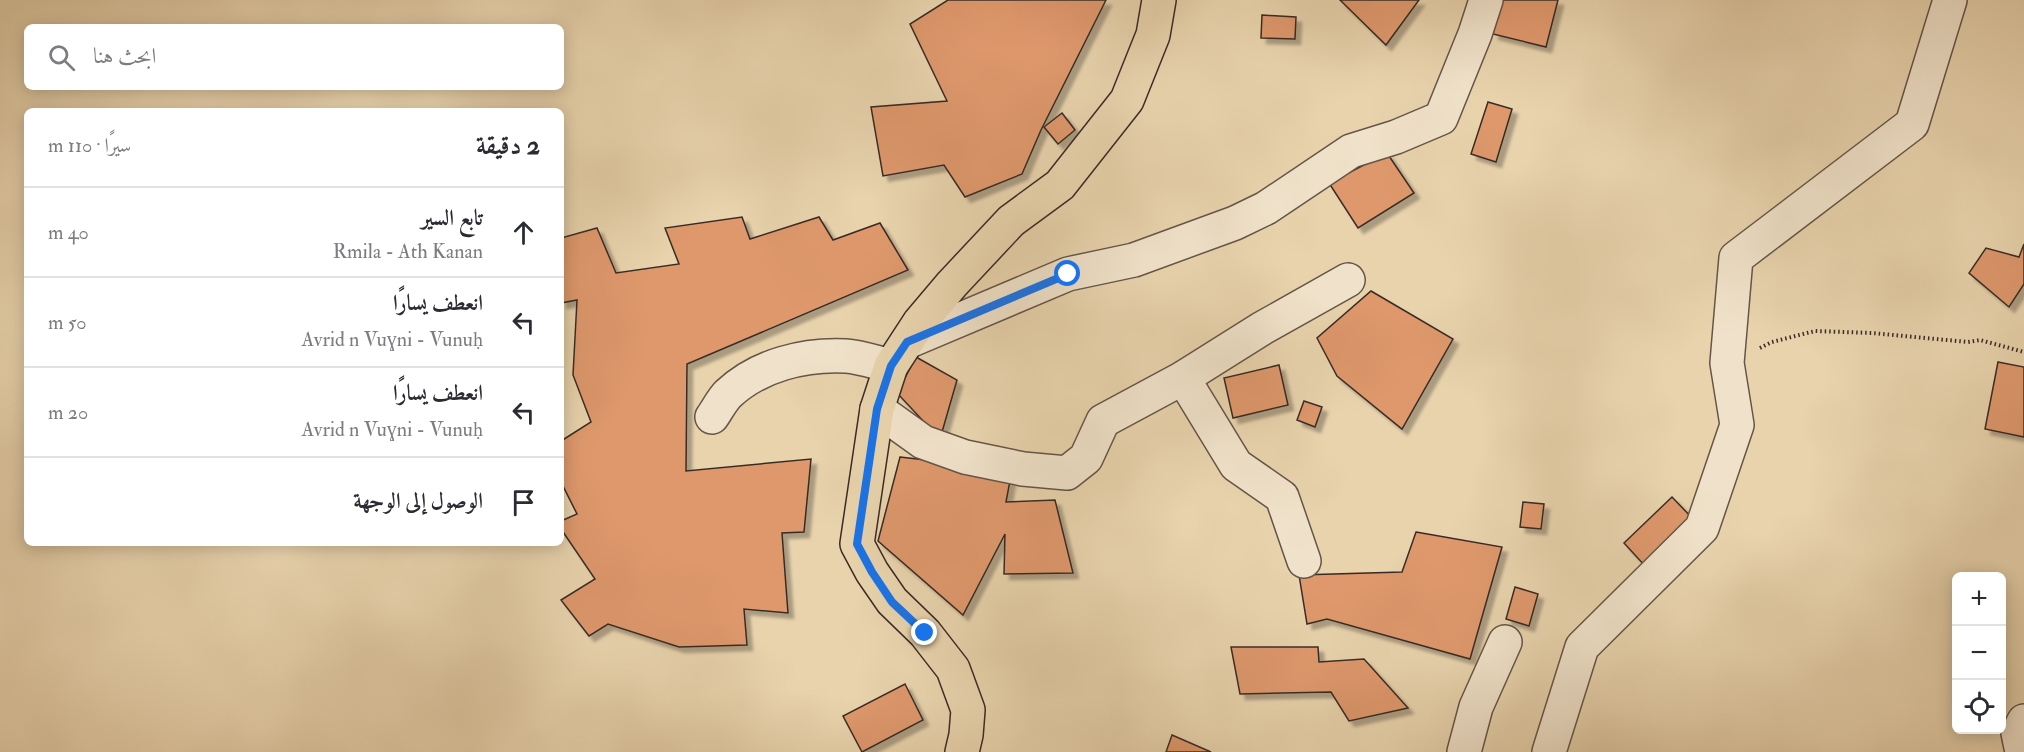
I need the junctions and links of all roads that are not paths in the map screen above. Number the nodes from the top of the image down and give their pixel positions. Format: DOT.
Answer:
graph roads {
  1 [pos="1159,0"];
  2 [pos="1486,0"];
  3 [pos="1950,0"];
  4 [pos="1348,280"];
  5 [pos="899,354"];
  6 [pos="1183,378"];
  7 [pos="877,409"];
  8 [pos="712,417"];
  9 [pos="1304,561"];
  10 [pos="1505,642"];
  11 [pos="2024,721"];
  12 [pos="962,752"];
  13 [pos="1464,752"];
  14 [pos="1549,752"];
  15 [pos="2022,752"];
  1 -- 5 [label="main road"];
  2 -- 5 [label="street"];
  3 -- 14 [label="street"];
  4 -- 6 [label="street"];
  5 -- 7 [label="main road"];
  5 -- 8 [label="street"];
  6 -- 7 [label="street"];
  6 -- 9 [label="street"];
  7 -- 12 [label="main road"];
  10 -- 13 [label="street"];
  11 -- 15 [label="street"];
}
